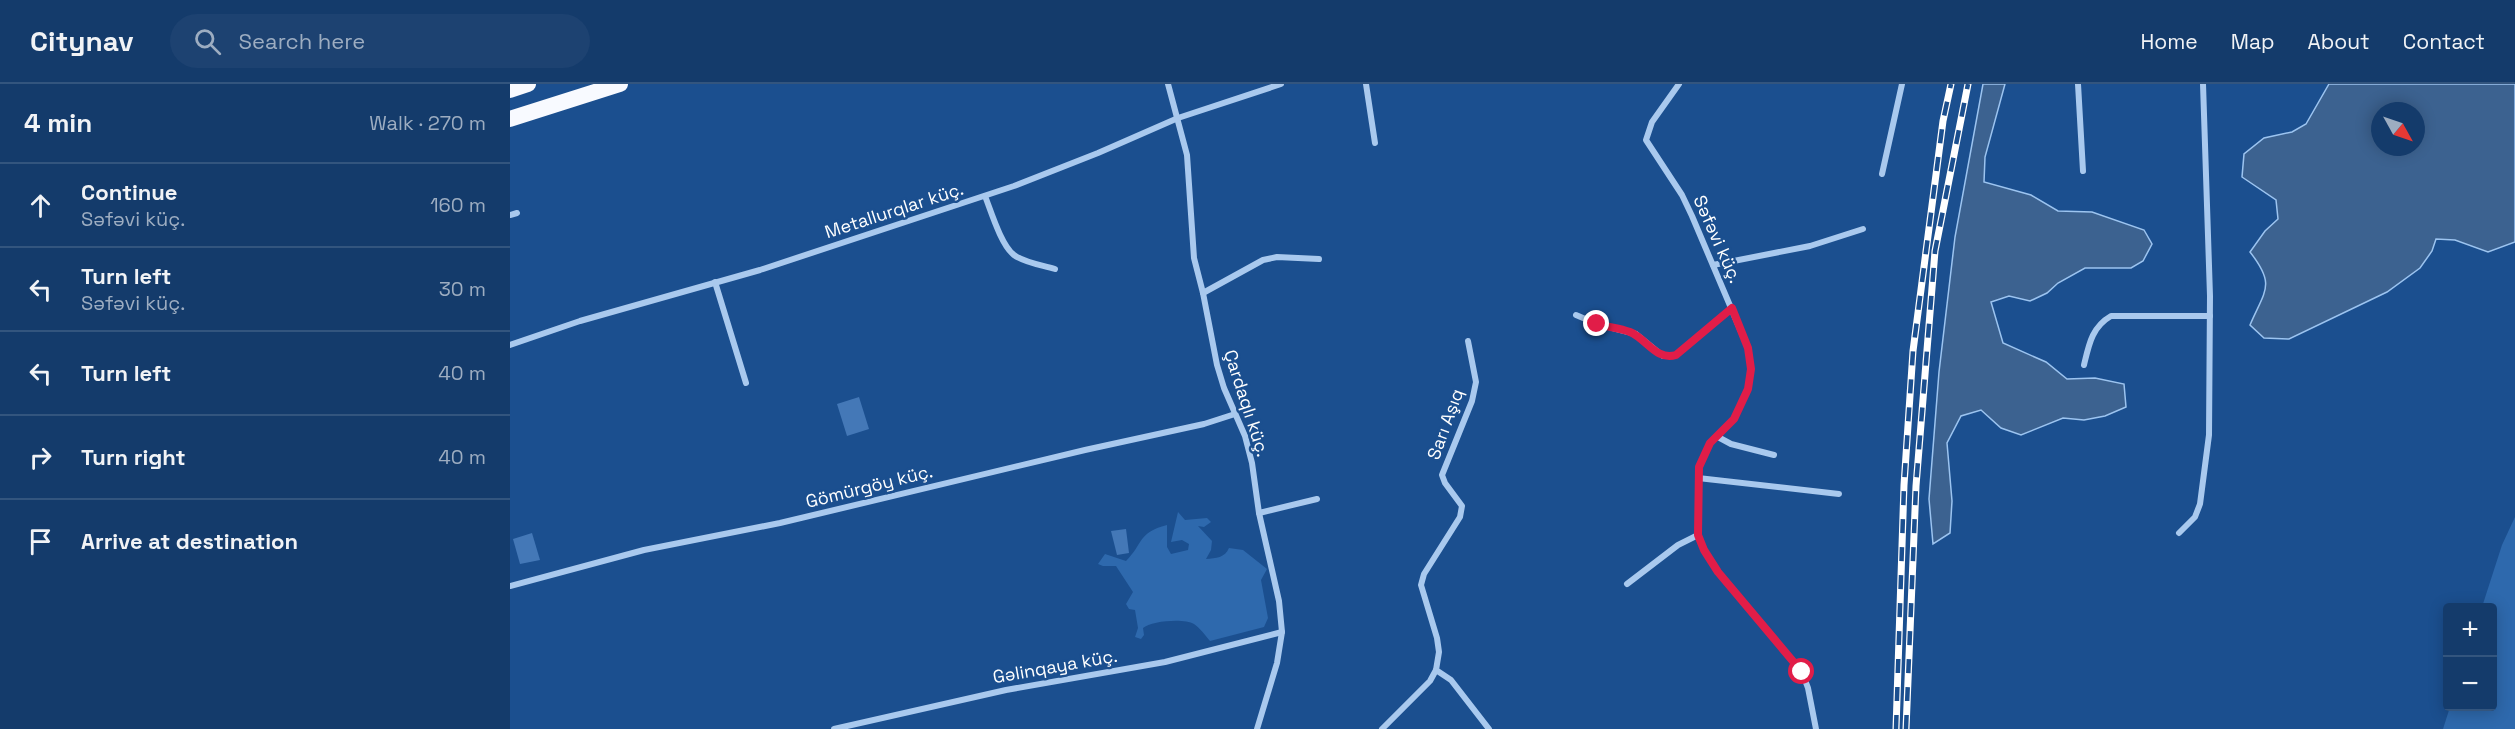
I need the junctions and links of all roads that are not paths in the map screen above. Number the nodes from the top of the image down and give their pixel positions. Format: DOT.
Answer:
graph roads {
  1 [pos="528,84"];
  2 [pos="620,84"];
  3 [pos="1168,84"];
  4 [pos="1281,84"];
  5 [pos="1366,84"];
  6 [pos="1679,84"];
  7 [pos="1902,84"];
  8 [pos="2078,84"];
  9 [pos="2203,84"];
  10 [pos="510,90"];
  11 [pos="1178,118"];
  12 [pos="510,119"];
  13 [pos="1375,143"];
  14 [pos="2084,171"];
  15 [pos="1882,174"];
  16 [pos="985,196"];
  17 [pos="1863,230"];
  18 [pos="1319,259"];
  19 [pos="1713,265"];
  20 [pos="1055,269"];
  21 [pos="716,282"];
  22 [pos="1203,293"];
  23 [pos="1732,308"];
  24 [pos="1576,315"];
  25 [pos="2210,316"];
  26 [pos="1468,341"];
  27 [pos="510,345"];
  28 [pos="2084,364"];
  29 [pos="746,383"];
  30 [pos="1235,414"];
  31 [pos="1718,437"];
  32 [pos="1774,454"];
  33 [pos="1698,478"];
  34 [pos="1839,494"];
  35 [pos="1317,499"];
  36 [pos="1259,513"];
  37 [pos="2179,533"];
  38 [pos="1698,535"];
  39 [pos="1627,584"];
  40 [pos="510,586"];
  41 [pos="1282,632"];
  42 [pos="1436,670"];
  43 [pos="834,729"];
  44 [pos="1257,729"];
  45 [pos="1382,729"];
  46 [pos="1489,729"];
  47 [pos="1816,729"];
  1 -- 10 [label="highway"];
  2 -- 12 [label="highway"];
  3 -- 11 [label="street, Çardaqlı küç."];
  4 -- 11 [label="street, Metallurqlar küç."];
  5 -- 13 [label="street"];
  6 -- 19 [label="street, Səfəvi küç."];
  7 -- 15 [label="street"];
  8 -- 14 [label="street"];
  9 -- 25 [label="street"];
  11 -- 16 [label="street, Metallurqlar küç."];
  11 -- 22 [label="street, Çardaqlı küç."];
  16 -- 20 [label="street"];
  16 -- 21 [label="street, Metallurqlar küç."];
  17 -- 19 [label="street"];
  18 -- 22 [label="street"];
  19 -- 23 [label="street, Səfəvi küç."];
  21 -- 27 [label="street, Metallurqlar küç."];
  21 -- 29 [label="street"];
  22 -- 30 [label="street, Çardaqlı küç."];
  23 -- 24 [label="street"];
  23 -- 31 [label="street, Səfəvi küç."];
  25 -- 28 [label="street"];
  25 -- 37 [label="street"];
  26 -- 42 [label="street, Sarı Aşıq"];
  30 -- 36 [label="street, Çardaqlı küç."];
  30 -- 40 [label="street, Gömürgöy küç."];
  31 -- 32 [label="street"];
  31 -- 33 [label="street, Səfəvi küç."];
  33 -- 34 [label="street"];
  33 -- 38 [label="street, Səfəvi küç."];
  35 -- 36 [label="street"];
  36 -- 41 [label="street, Çardaqlı küç."];
  38 -- 39 [label="street"];
  38 -- 47 [label="street, Səfəvi küç."];
  41 -- 43 [label="street, Gəlinqaya küç."];
  41 -- 44 [label="street, Çardaqlı küç."];
  42 -- 45 [label="street"];
  42 -- 46 [label="street"];
}
